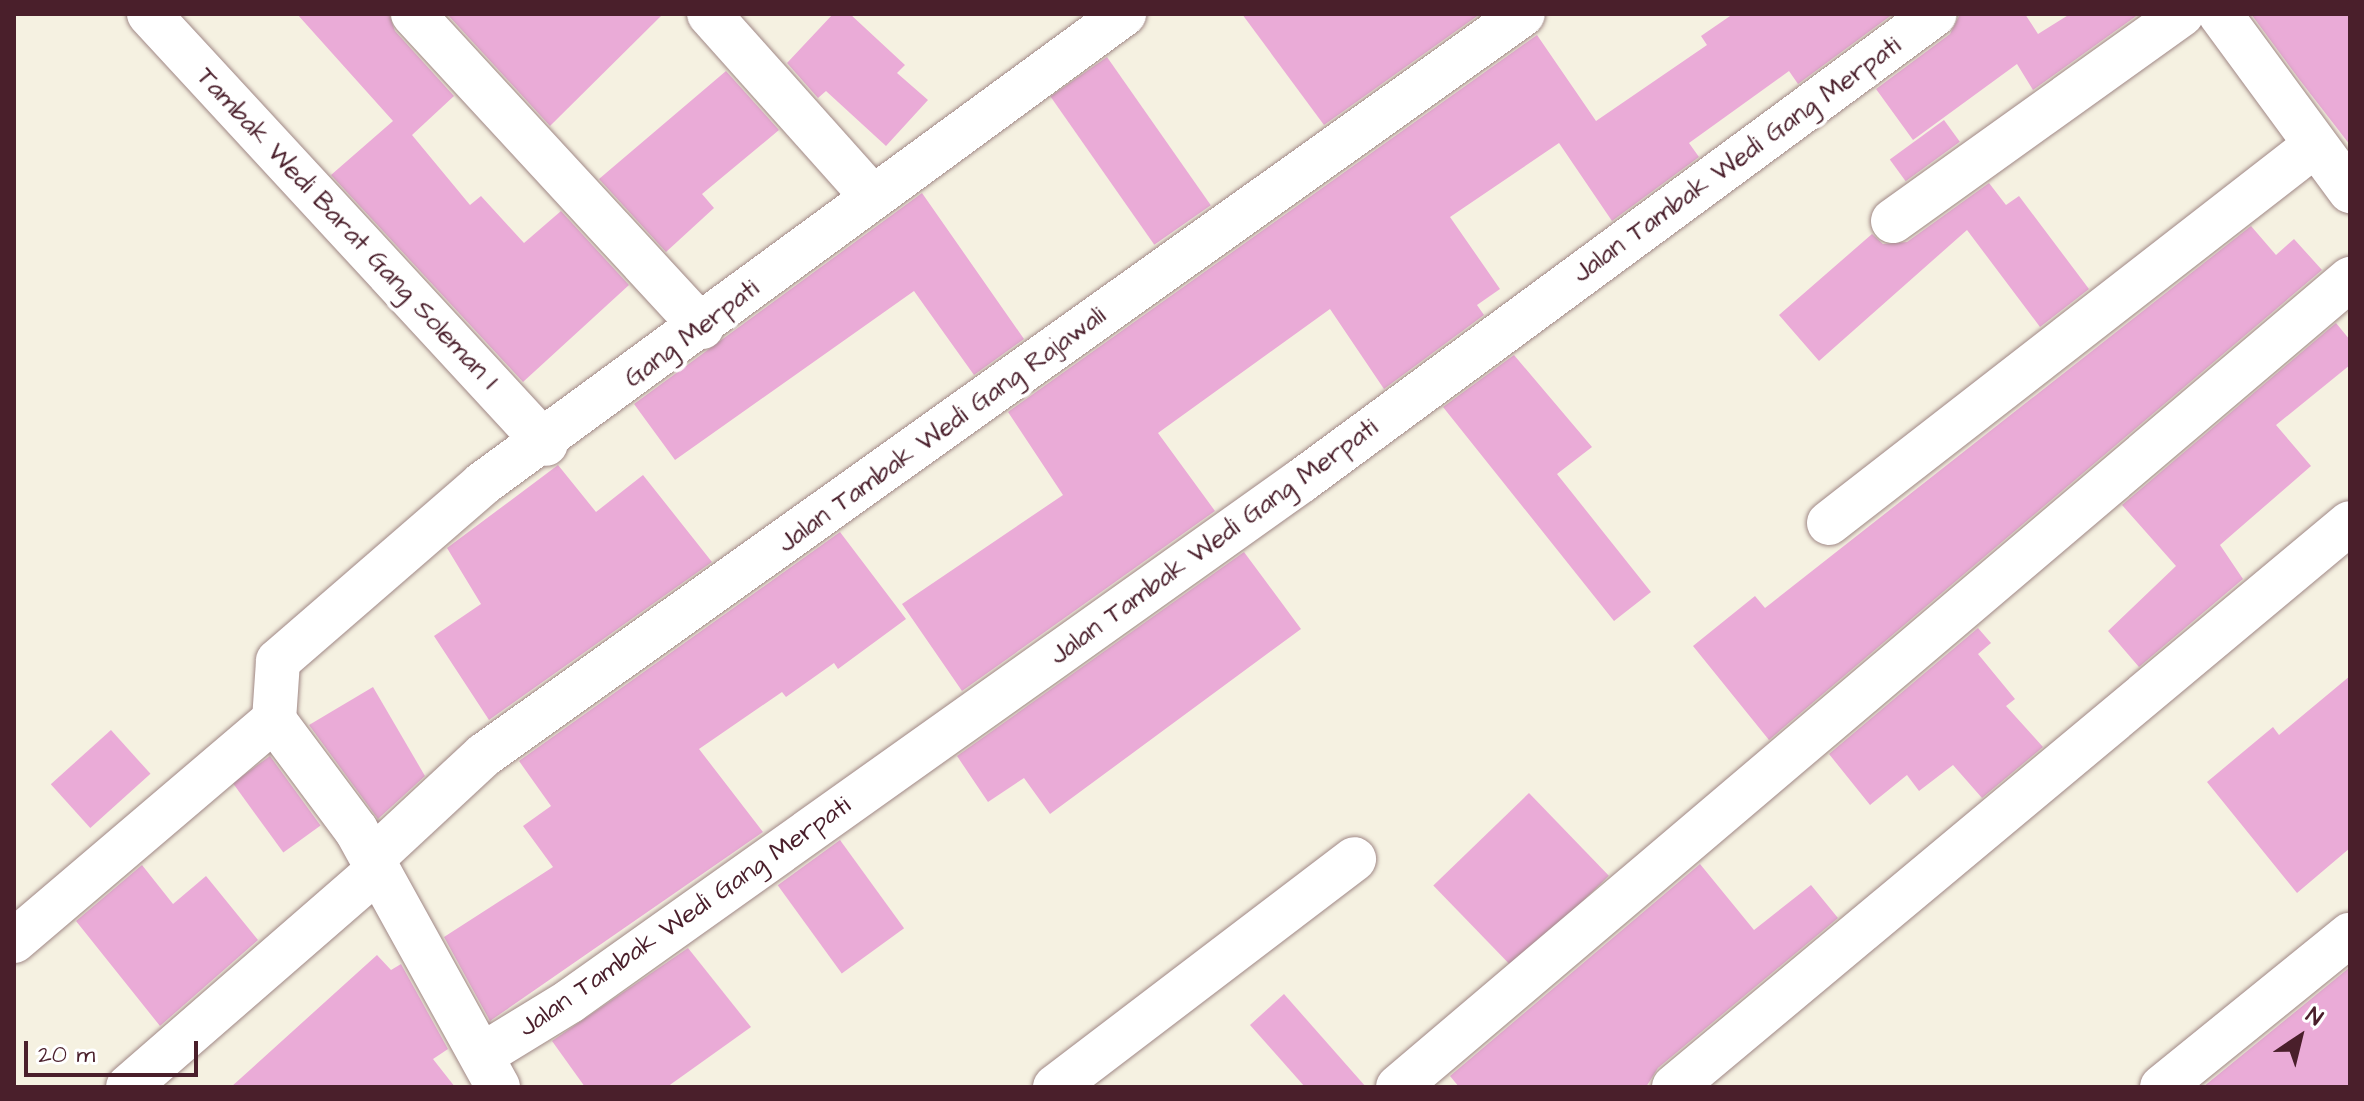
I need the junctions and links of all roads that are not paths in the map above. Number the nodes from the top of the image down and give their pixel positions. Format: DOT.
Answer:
graph roads {
  1 [pos="149,14"];
  2 [pos="413,14"];
  3 [pos="709,14"];
  4 [pos="1124,14"];
  5 [pos="1523,14"];
  6 [pos="1935,14"];
  7 [pos="2182,14"];
  8 [pos="2220,14"];
  9 [pos="2315,145"];
  10 [pos="2350,191"];
  11 [pos="872,196"];
  12 [pos="1893,221"];
  13 [pos="2350,279"];
  14 [pos="702,327"];
  15 [pos="546,444"];
  16 [pos="1829,523"];
  17 [pos="2350,523"];
  18 [pos="274,720"];
  19 [pos="1354,859"];
  20 [pos="375,865"];
  21 [pos="2350,935"];
  22 [pos="14,941"];
  23 [pos="490,1071"];
  24 [pos="128,1087"];
  25 [pos="1055,1087"];
  26 [pos="1398,1087"];
  27 [pos="1674,1087"];
  28 [pos="2162,1087"];
  1 -- 15 [label="street, Tambak Wedi Barat Gang Soleman I"];
  2 -- 14 [label="street"];
  3 -- 11 [label="street"];
  4 -- 11 [label="street, Gang Merpati"];
  5 -- 20 [label="street, Jalan Tambak Wedi Gang Rajawali"];
  6 -- 23 [label="street, Jalan Tambak Wedi Gang Merpati"];
  7 -- 12 [label="street"];
  8 -- 9 [label="street"];
  9 -- 10 [label="street"];
  9 -- 16 [label="street"];
  11 -- 14 [label="street, Gang Merpati"];
  13 -- 26 [label="street"];
  14 -- 15 [label="street, Gang Merpati"];
  15 -- 18 [label="street, Gang Merpati"];
  17 -- 27 [label="street"];
  18 -- 20 [label="street"];
  18 -- 22 [label="street"];
  19 -- 25 [label="street"];
  20 -- 23 [label="street"];
  20 -- 24 [label="street, Jalan Tambak Wedi Gang Rajawali"];
  21 -- 28 [label="street"];
}
